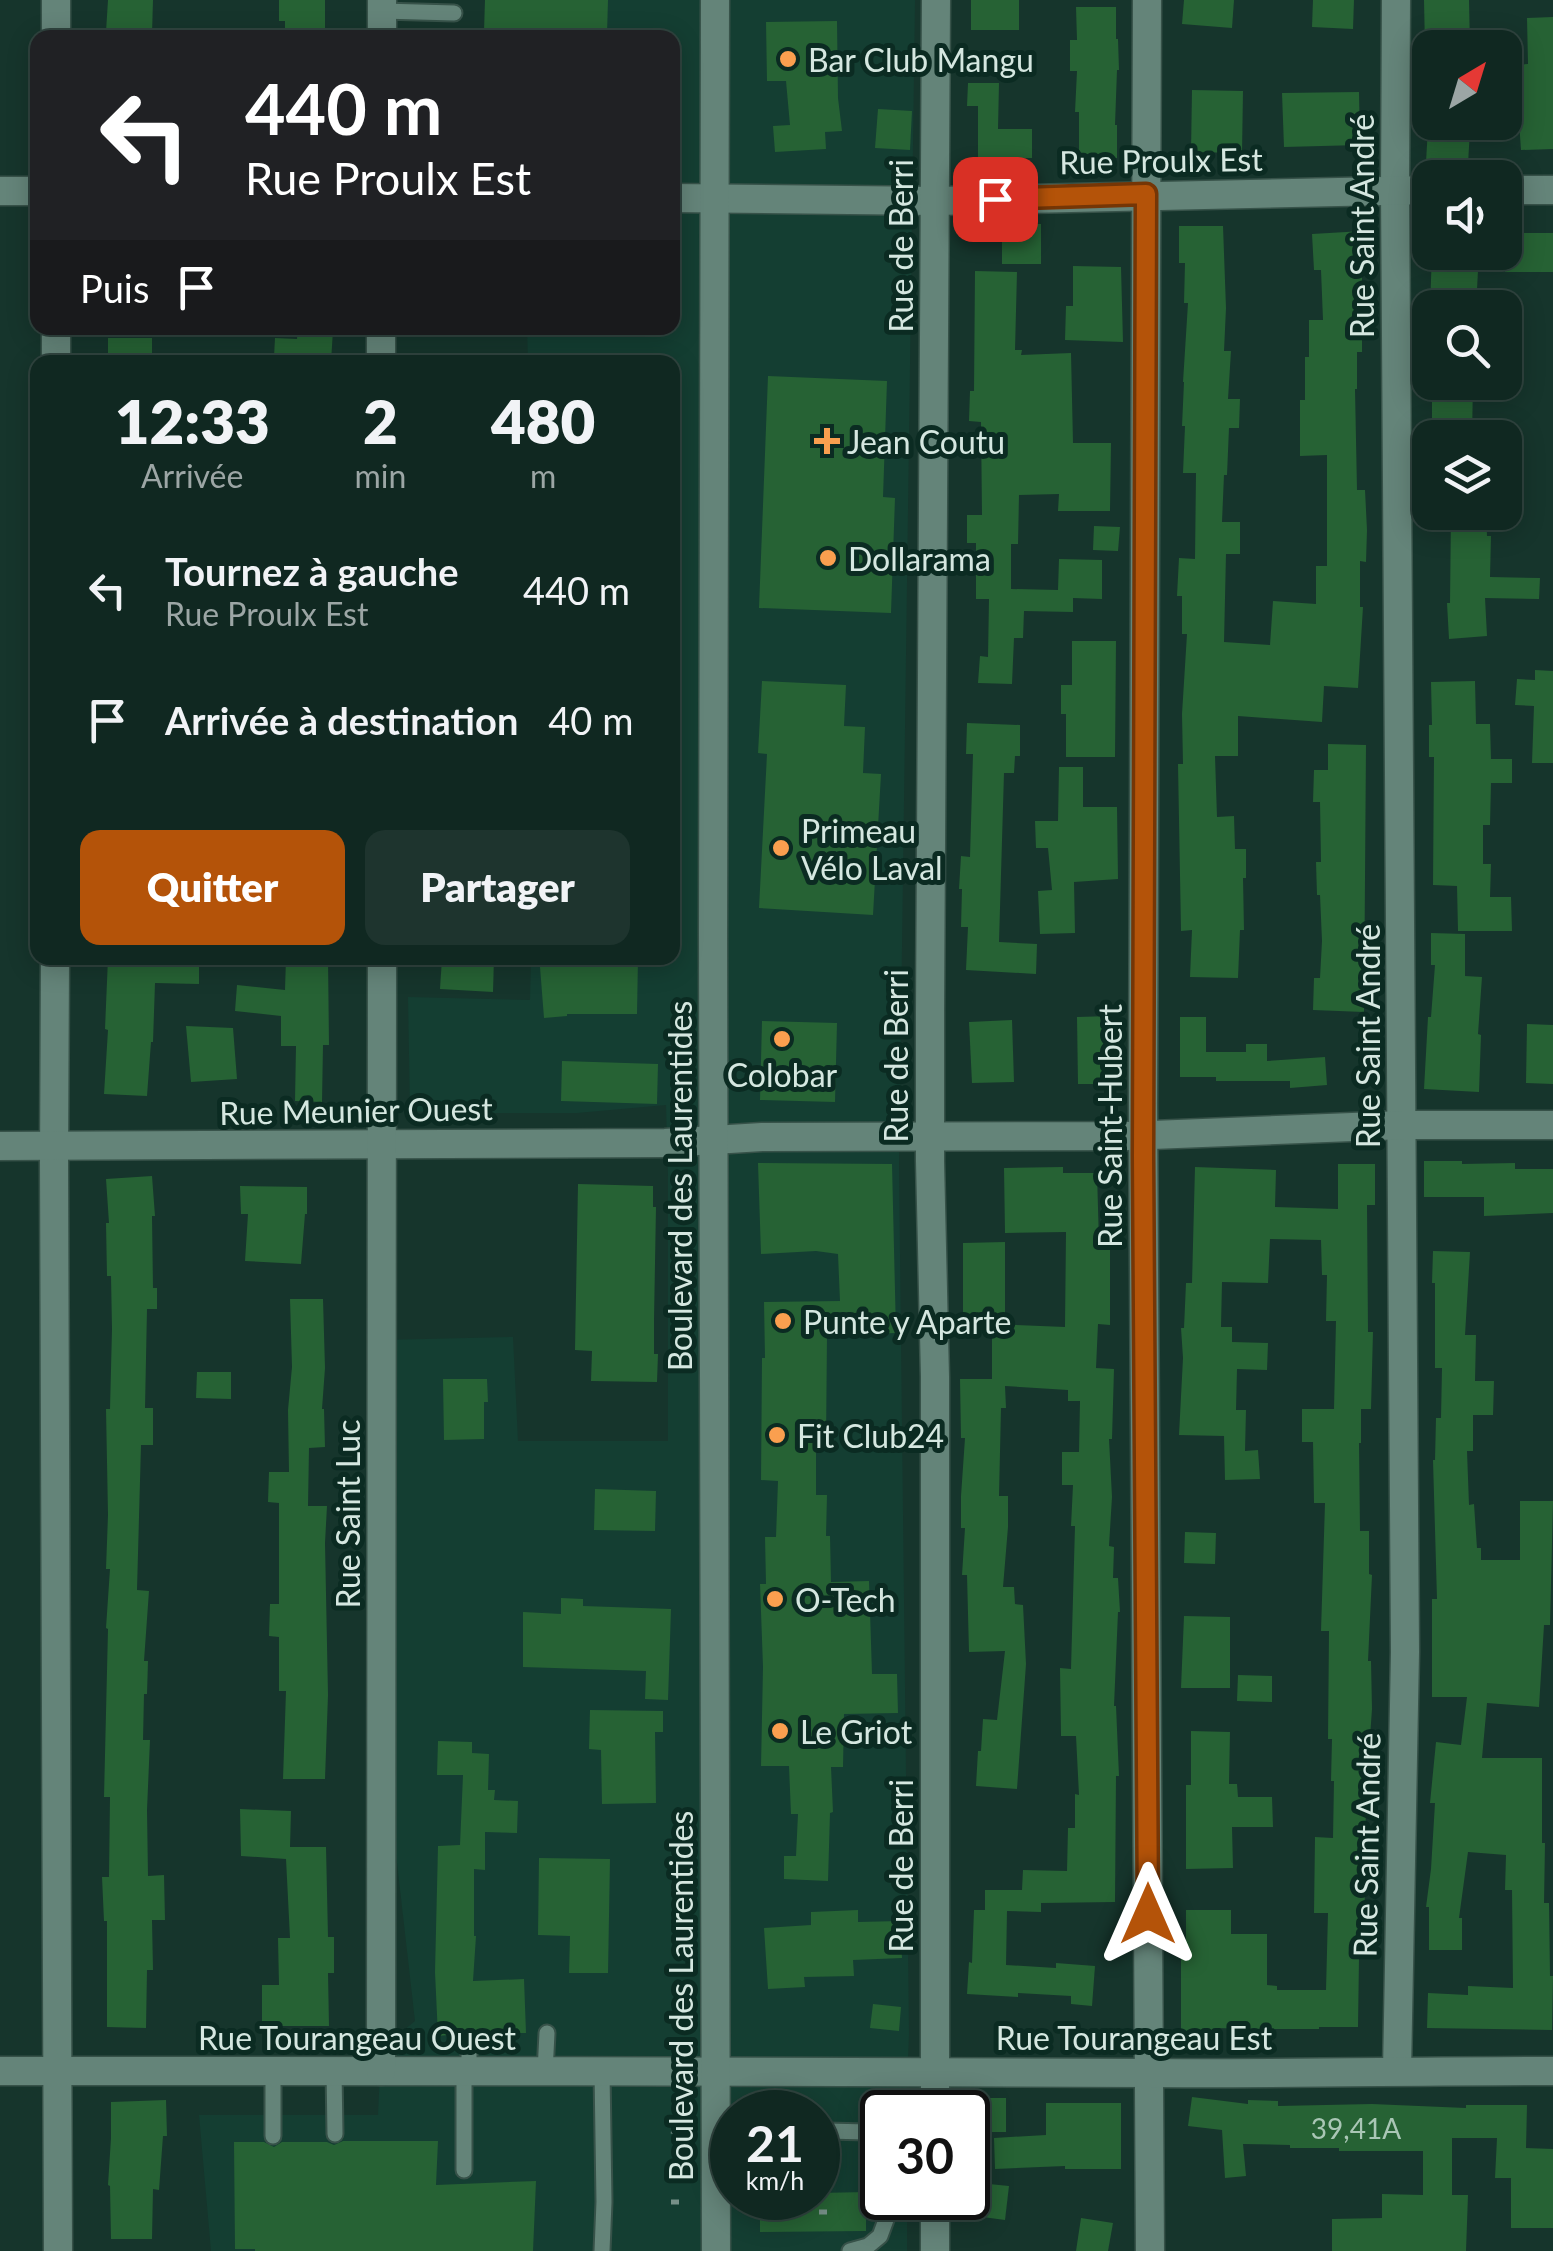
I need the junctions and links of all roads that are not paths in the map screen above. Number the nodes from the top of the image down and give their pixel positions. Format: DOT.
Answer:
graph roads {
  1 [pos="56,0"];
  2 [pos="715,0"];
  3 [pos="936,0"];
  4 [pos="1147,0"];
  5 [pos="1396,0"];
  6 [pos="454,13"];
  7 [pos="382,16"];
  8 [pos="56,30"];
  9 [pos="1395,190"];
  10 [pos="1412,190"];
  11 [pos="1522,190"];
  12 [pos="1553,190"];
  13 [pos="0,191"];
  14 [pos="30,191"];
  15 [pos="1146,194"];
  16 [pos="680,198"];
  17 [pos="713,198"];
  18 [pos="936,201"];
  19 [pos="55,965"];
  20 [pos="382,965"];
  21 [pos="1403,1124"];
  22 [pos="1553,1124"];
  23 [pos="1143,1136"];
  24 [pos="930,1138"];
  25 [pos="714,1141"];
  26 [pos="382,1145"];
  27 [pos="0,1146"];
  28 [pos="54,1146"];
  29 [pos="547,2033"];
  30 [pos="467,2062"];
  31 [pos="0,2071"];
  32 [pos="57,2071"];
  33 [pos="273,2071"];
  34 [pos="334,2071"];
  35 [pos="381,2071"];
  36 [pos="935,2071"];
  37 [pos="1397,2071"];
  38 [pos="1553,2071"];
  39 [pos="545,2072"];
  40 [pos="602,2072"];
  41 [pos="715,2072"];
  42 [pos="1149,2074"];
  43 [pos="935,2090"];
  44 [pos="334,2134"];
  45 [pos="273,2136"];
  46 [pos="464,2170"];
  47 [pos="886,2220"];
  48 [pos="935,2220"];
  49 [pos="58,2251"];
  50 [pos="602,2251"];
  51 [pos="716,2251"];
  52 [pos="850,2251"];
  53 [pos="935,2251"];
  54 [pos="1150,2251"];
  1 -- 8 [label="street"];
  2 -- 17 [label="street, Boulevard des Laurentides"];
  3 -- 18 [label="street, Rue de Berri"];
  4 -- 15 [label="street, Rue Saint-Hubert"];
  5 -- 9 [label="street, Rue Saint André"];
  6 -- 7 [label="lane"];
  9 -- 10 [label="street, Rue Proulx Est"];
  9 -- 15 [label="street, Rue Proulx Est"];
  9 -- 21 [label="street, Rue Saint André"];
  11 -- 12 [label="street"];
  13 -- 14 [label="street"];
  15 -- 18 [label="street, Rue Proulx Est"];
  15 -- 23 [label="street, Rue Saint-Hubert"];
  16 -- 17 [label="street, Rue Proulx Est"];
  17 -- 18 [label="street, Rue Proulx Est"];
  17 -- 25 [label="street, Boulevard des Laurentides"];
  18 -- 24 [label="street, Rue de Berri"];
  19 -- 28 [label="street"];
  20 -- 26 [label="street, Rue Saint Luc"];
  21 -- 22 [label="street, Rue Meunier Ouest"];
  21 -- 23 [label="street, Rue Meunier Ouest"];
  21 -- 37 [label="street, Rue Saint André"];
  23 -- 24 [label="street, Rue Meunier Ouest"];
  23 -- 42 [label="street, Rue Saint-Hubert"];
  24 -- 25 [label="street, Rue Meunier Ouest"];
  24 -- 36 [label="street, Rue de Berri"];
  25 -- 26 [label="street, Rue Meunier Ouest"];
  25 -- 41 [label="street, Boulevard des Laurentides"];
  26 -- 28 [label="street, Rue Meunier Ouest"];
  26 -- 35 [label="street, Rue Saint Luc"];
  27 -- 28 [label="street, Rue Meunier Ouest"];
  28 -- 32 [label="street"];
  29 -- 39 [label="lane"];
  30 -- 35 [label="street, Rue Tourangeau Ouest"];
  30 -- 39 [label="street, Rue Tourangeau Ouest"];
  30 -- 46 [label="lane"];
  31 -- 32 [label="street, Rue Tourangeau Ouest"];
  32 -- 33 [label="street, Rue Tourangeau Ouest"];
  32 -- 49 [label="street"];
  33 -- 34 [label="street, Rue Tourangeau Ouest"];
  33 -- 45 [label="lane"];
  34 -- 35 [label="street, Rue Tourangeau Ouest"];
  34 -- 44 [label="lane"];
  36 -- 41 [label="street, Rue Tourangeau Est"];
  36 -- 42 [label="street, Rue Tourangeau Est"];
  36 -- 43 [label="street, Rue de Berri"];
  37 -- 38 [label="street, Rue Tourangeau Est"];
  37 -- 42 [label="street, Rue Tourangeau Est"];
  39 -- 40 [label="street, Rue Tourangeau Ouest"];
  40 -- 41 [label="street, Rue Tourangeau Ouest"];
  40 -- 50 [label="lane"];
  41 -- 51 [label="street, Boulevard des Laurentides"];
  42 -- 54 [label="street, Rue Saint-Hubert"];
  47 -- 52 [label="lane"];
  48 -- 53 [label="street"];
}
